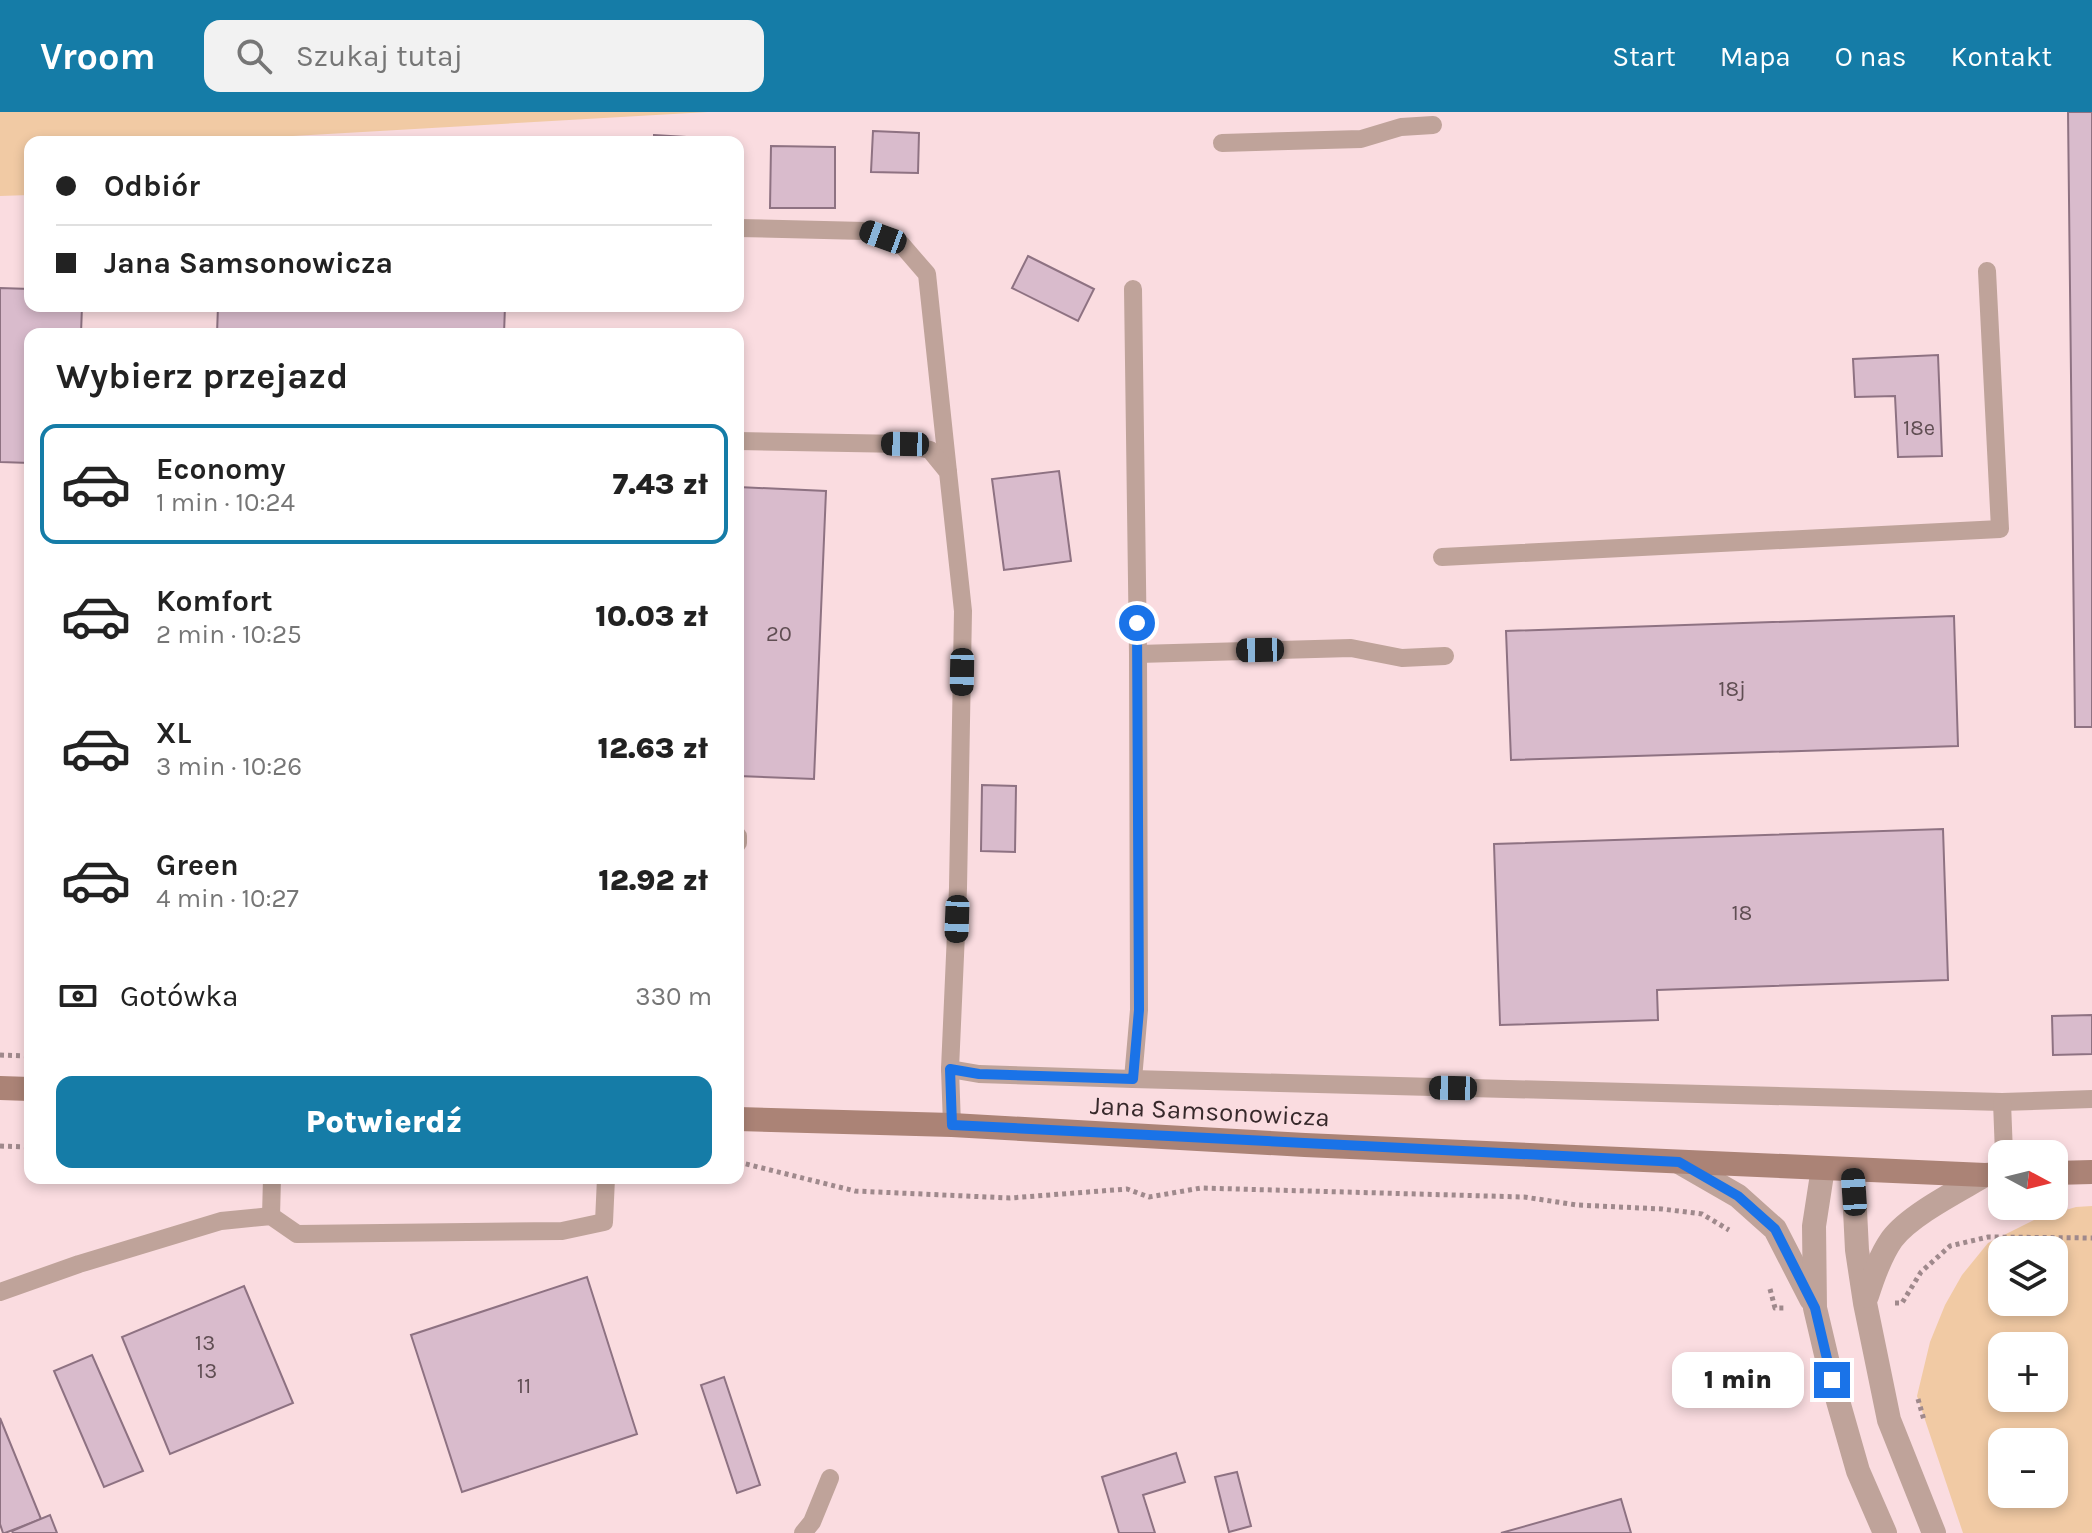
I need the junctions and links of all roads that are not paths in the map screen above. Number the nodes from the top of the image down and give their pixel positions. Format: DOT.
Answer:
graph roads {
  1 [pos="1433,125"];
  2 [pos="1222,143"];
  3 [pos="744,228"];
  4 [pos="1987,271"];
  5 [pos="1133,289"];
  6 [pos="744,441"];
  7 [pos="948,472"];
  8 [pos="1442,557"];
  9 [pos="1138,654"];
  10 [pos="1445,656"];
  11 [pos="950,1069"];
  12 [pos="1133,1079"];
  13 [pos="0,1088"];
  14 [pos="24,1089"];
  15 [pos="2092,1099"];
  16 [pos="2002,1102"];
  17 [pos="744,1119"];
  18 [pos="952,1125"];
  19 [pos="2003,1140"];
  20 [pos="1679,1162"];
  21 [pos="1823,1168"];
  22 [pos="1853,1170"];
  23 [pos="2092,1172"];
  24 [pos="2068,1173"];
  25 [pos="1988,1175"];
  26 [pos="1988,1178"];
  27 [pos="272,1184"];
  28 [pos="606,1184"];
  29 [pos="271,1216"];
  30 [pos="0,1292"];
  31 [pos="1865,1303"];
  32 [pos="1815,1308"];
  33 [pos="830,1478"];
  34 [pos="803,1533"];
  35 [pos="1885,1533"];
  36 [pos="1934,1533"];
  1 -- 2 [label="lane"];
  3 -- 7 [label="lane"];
  4 -- 8 [label="lane"];
  5 -- 9 [label="lane"];
  6 -- 7 [label="lane"];
  7 -- 11 [label="lane"];
  9 -- 10 [label="lane"];
  9 -- 12 [label="lane"];
  11 -- 12 [label="lane"];
  11 -- 18 [label="lane"];
  12 -- 16 [label="lane"];
  13 -- 14 [label="main road"];
  15 -- 16 [label="lane"];
  16 -- 19 [label="lane"];
  17 -- 18 [label="main road, Jana Samsonowicza"];
  18 -- 20 [label="main road, Jana Samsonowicza"];
  20 -- 21 [label="main road, Jana Samsonowicza"];
  20 -- 32 [label="street, Jana Samsonowicza"];
  21 -- 22 [label="main road, Jana Samsonowicza"];
  21 -- 32 [label="street, Jana Samsonowicza"];
  22 -- 25 [label="main road, Jana Samsonowicza"];
  22 -- 31 [label="street"];
  23 -- 24 [label="main road"];
  26 -- 31 [label="street, Jana Samsonowicza"];
  27 -- 29 [label="lane"];
  28 -- 29 [label="lane"];
  29 -- 30 [label="lane"];
  31 -- 36 [label="street"];
  32 -- 35 [label="street, Jana Samsonowicza"];
  33 -- 34 [label="lane"];
}
